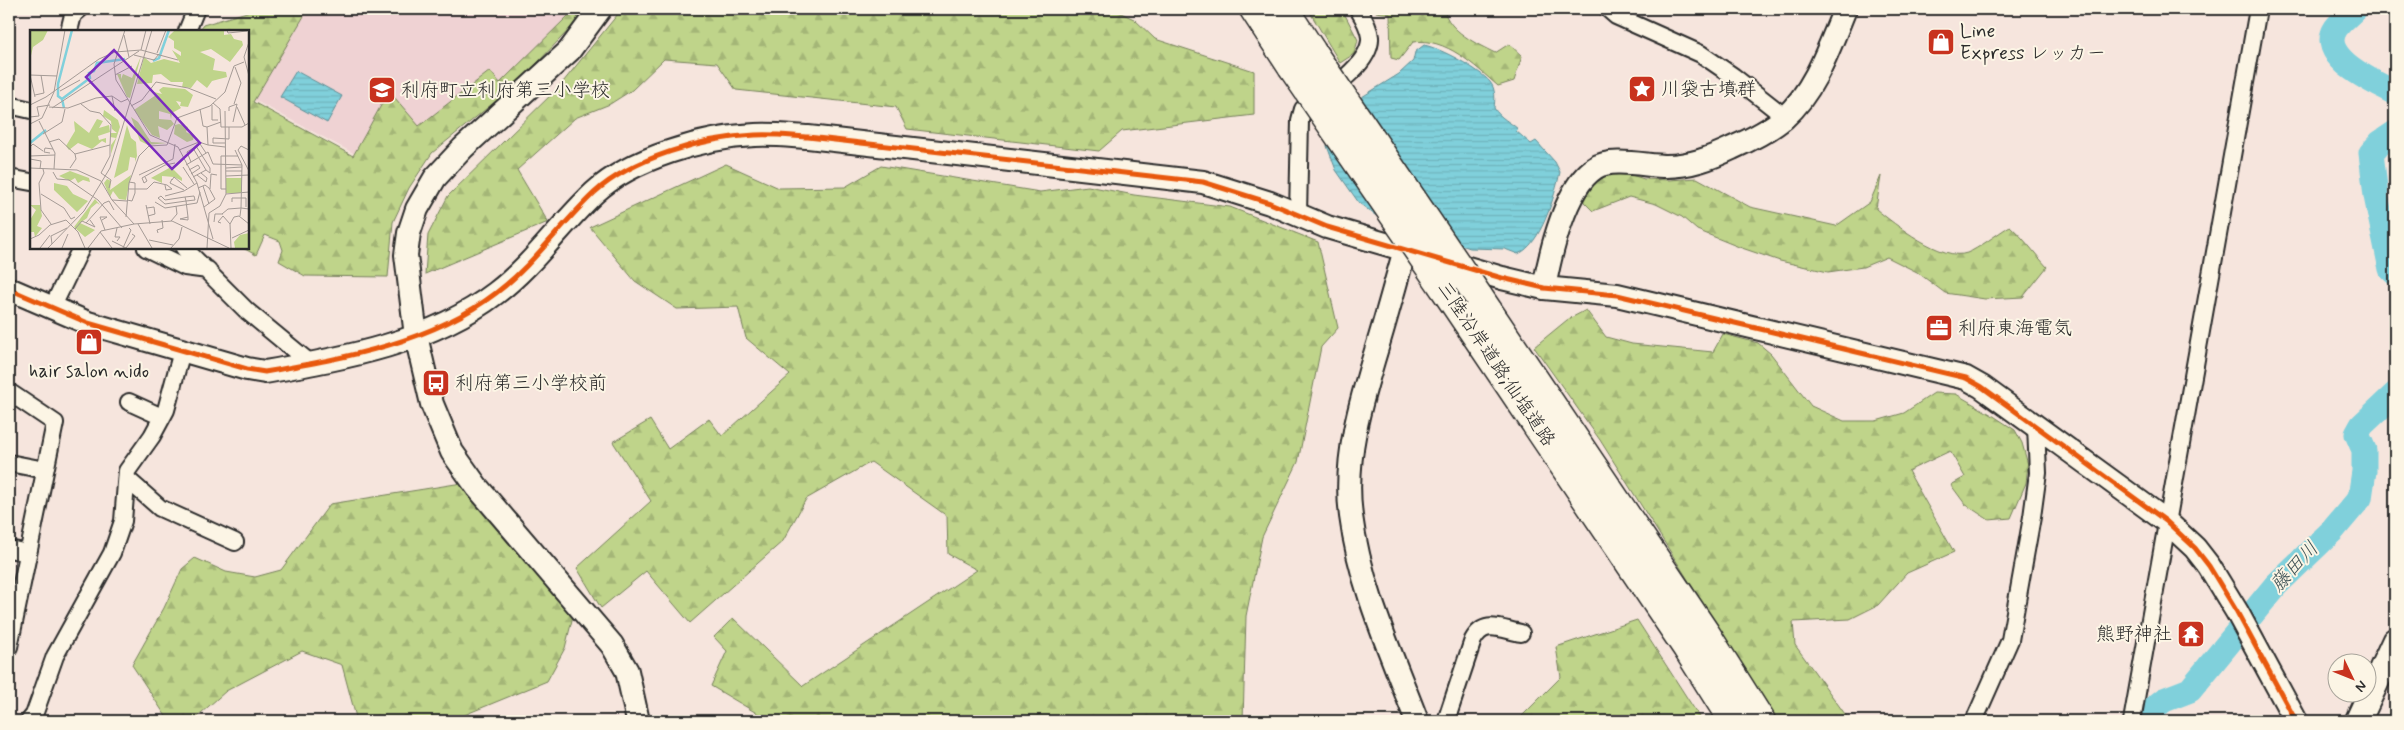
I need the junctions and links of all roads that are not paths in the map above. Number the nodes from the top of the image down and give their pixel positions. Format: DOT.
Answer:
graph roads {
  1 [pos="80,9"];
  2 [pos="196,9"];
  3 [pos="600,9"];
  4 [pos="1254,9"];
  5 [pos="1284,9"];
  6 [pos="1358,9"];
  7 [pos="1608,9"];
  8 [pos="1845,9"];
  9 [pos="2258,9"];
  10 [pos="69,30"];
  11 [pos="187,30"];
  12 [pos="1302,59"];
  13 [pos="9,105"];
  14 [pos="30,110"];
  15 [pos="1785,117"];
  16 [pos="9,178"];
  17 [pos="30,182"];
  18 [pos="1298,215"];
  19 [pos="81,249"];
  20 [pos="148,249"];
  21 [pos="185,249"];
  22 [pos="1405,250"];
  23 [pos="208,270"];
  24 [pos="1544,288"];
  25 [pos="9,289"];
  26 [pos="52,308"];
  27 [pos="416,336"];
  28 [pos="182,351"];
  29 [pos="310,363"];
  30 [pos="9,392"];
  31 [pos="130,402"];
  32 [pos="162,417"];
  33 [pos="2036,426"];
  34 [pos="9,463"];
  35 [pos="45,470"];
  36 [pos="127,479"];
  37 [pos="2166,521"];
  38 [pos="235,542"];
  39 [pos="9,549"];
  40 [pos="28,553"];
  41 [pos="1521,633"];
  42 [pos="10,638"];
  43 [pos="2395,641"];
  44 [pos="29,721"];
  45 [pos="638,721"];
  46 [pos="1418,721"];
  47 [pos="1446,721"];
  48 [pos="1733,721"];
  49 [pos="1761,721"];
  50 [pos="1974,721"];
  51 [pos="2132,721"];
  52 [pos="2296,721"];
  53 [pos="2358,721"];
  1 -- 10 [label="street"];
  2 -- 11 [label="street"];
  3 -- 27 [label="street"];
  4 -- 12 [label="highway, 三陸沿岸道路;仙塩道路"];
  5 -- 12 [label="highway, 三陸沿岸道路;仙塩道路"];
  6 -- 18 [label="street"];
  7 -- 15 [label="street"];
  8 -- 15 [label="street"];
  9 -- 37 [label="street"];
  12 -- 48 [label="highway, 三陸沿岸道路;仙塩道路, bridge"];
  12 -- 49 [label="highway, 三陸沿岸道路;仙塩道路, bridge"];
  13 -- 14 [label="street"];
  15 -- 24 [label="street"];
  16 -- 17 [label="street"];
  18 -- 22 [label="street"];
  18 -- 27 [label="street"];
  19 -- 26 [label="street"];
  20 -- 23 [label="street"];
  21 -- 23 [label="street"];
  22 -- 24 [label="street"];
  22 -- 46 [label="street"];
  23 -- 29 [label="street"];
  24 -- 33 [label="street"];
  25 -- 26 [label="street"];
  26 -- 28 [label="street"];
  27 -- 29 [label="street"];
  27 -- 45 [label="street"];
  28 -- 29 [label="street"];
  28 -- 32 [label="street"];
  30 -- 35 [label="street"];
  31 -- 32 [label="street"];
  32 -- 36 [label="street"];
  33 -- 37 [label="street"];
  33 -- 50 [label="street"];
  34 -- 35 [label="street"];
  35 -- 40 [label="street"];
  36 -- 38 [label="street"];
  36 -- 44 [label="street"];
  37 -- 51 [label="street"];
  37 -- 52 [label="street"];
  39 -- 40 [label="street"];
  40 -- 42 [label="street"];
  41 -- 47 [label="street"];
  43 -- 53 [label="main road"];
}
